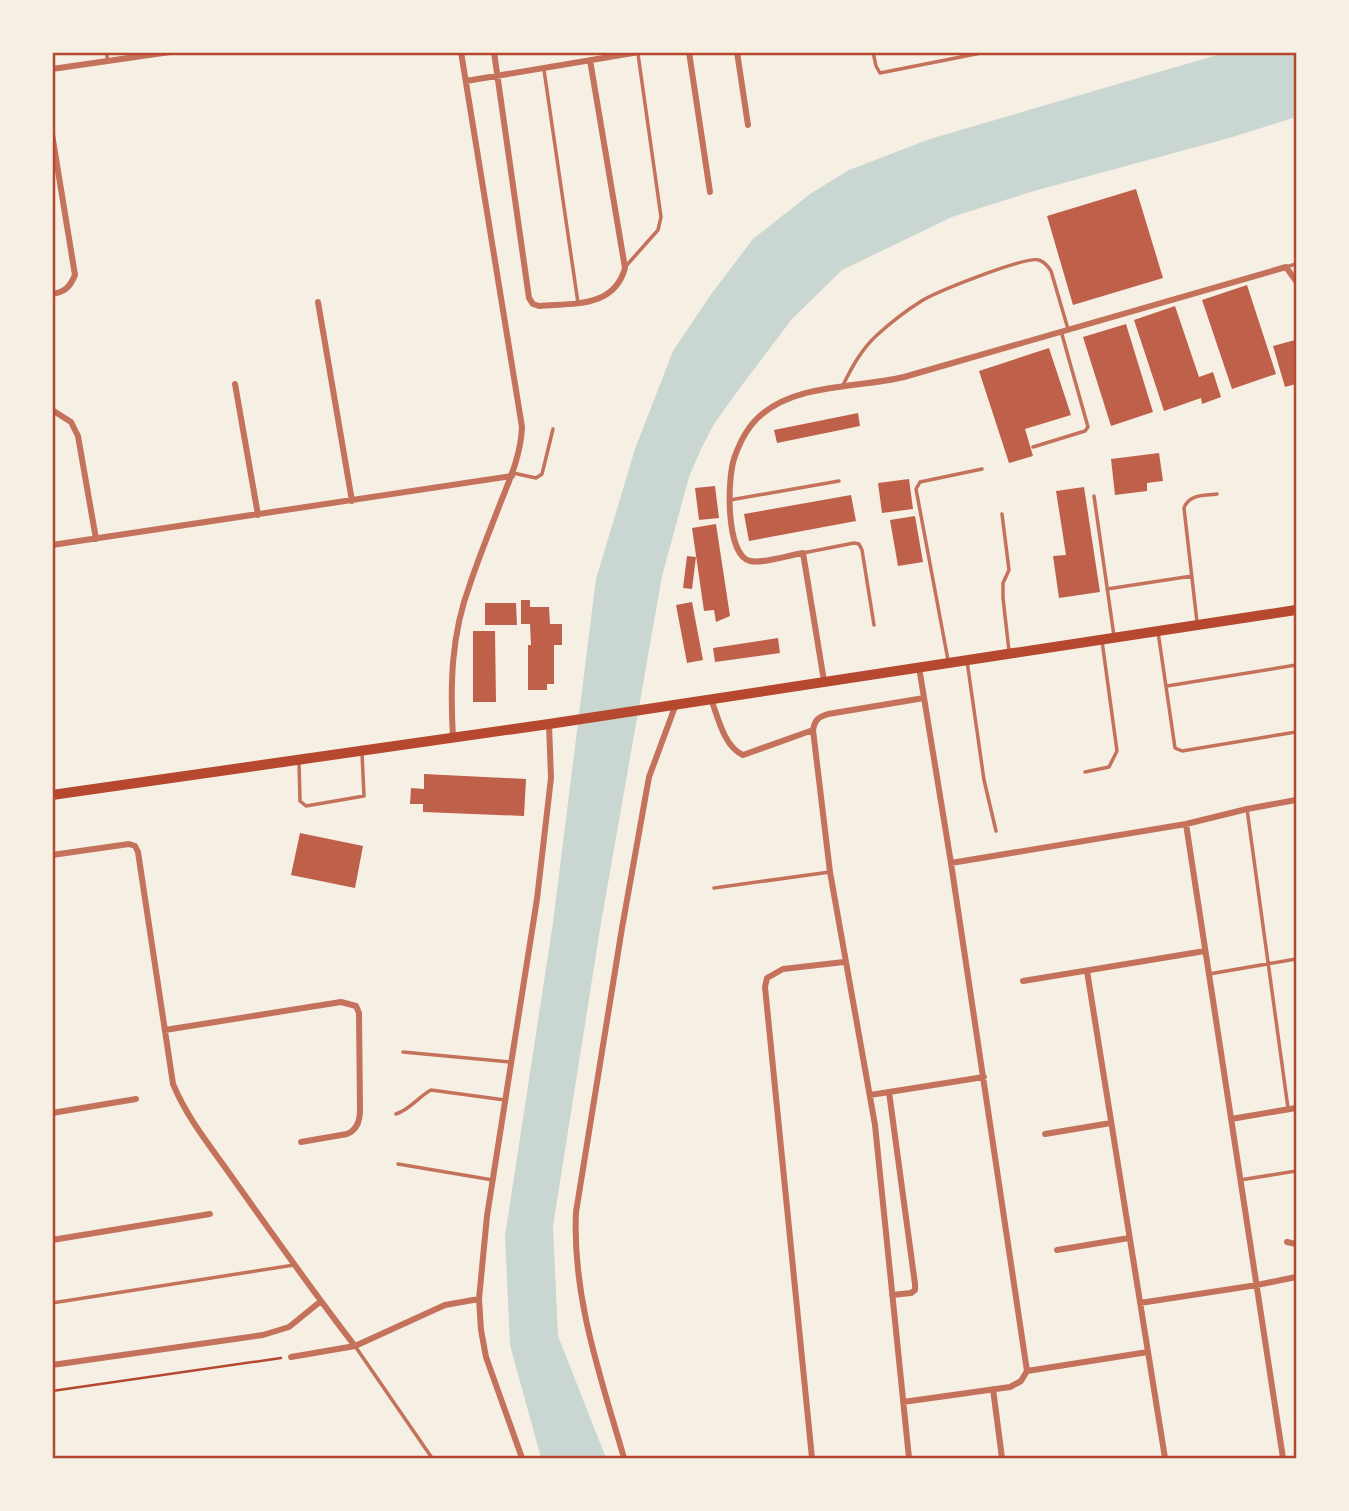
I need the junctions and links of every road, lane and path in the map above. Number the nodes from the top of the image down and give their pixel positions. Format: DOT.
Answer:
graph roads {
  1 [pos="106,52"];
  2 [pos="461,52"];
  3 [pos="494,52"];
  4 [pos="689,52"];
  5 [pos="737,52"];
  6 [pos="873,52"];
  7 [pos="986,52"];
  8 [pos="168,53"];
  9 [pos="635,53"];
  10 [pos="590,60"];
  11 [pos="108,61"];
  12 [pos="544,68"];
  13 [pos="52,69"];
  14 [pos="498,77"];
  15 [pos="466,81"];
  16 [pos="748,125"];
  17 [pos="52,134"];
  18 [pos="710,192"];
  19 [pos="1297,264"];
  20 [pos="1286,267"];
  21 [pos="625,268"];
  22 [pos="1297,281"];
  23 [pos="52,294"];
  24 [pos="318,302"];
  25 [pos="578,303"];
  26 [pos="1065,330"];
  27 [pos="235,384"];
  28 [pos="843,385"];
  29 [pos="52,410"];
  30 [pos="553,429"];
  31 [pos="1033,447"];
  32 [pos="982,469"];
  33 [pos="512,474"];
  34 [pos="839,481"];
  35 [pos="1217,494"];
  36 [pos="1094,496"];
  37 [pos="730,500"];
  38 [pos="352,501"];
  39 [pos="1002,514"];
  40 [pos="258,515"];
  41 [pos="96,538"];
  42 [pos="52,545"];
  43 [pos="803,553"];
  44 [pos="1192,576"];
  45 [pos="1107,589"];
  46 [pos="1297,610"];
  47 [pos="1197,624"];
  48 [pos="874,625"];
  49 [pos="1158,630"];
  50 [pos="1114,637"];
  51 [pos="1102,639"];
  52 [pos="1009,653"];
  53 [pos="967,659"];
  54 [pos="948,662"];
  55 [pos="1297,665"];
  56 [pos="919,667"];
  57 [pos="824,681"];
  58 [pos="1167,685"];
  59 [pos="925,698"];
  60 [pos="710,699"];
  61 [pos="676,704"];
  62 [pos="549,724"];
  63 [pos="813,730"];
  64 [pos="1297,732"];
  65 [pos="453,738"];
  66 [pos="362,751"];
  67 [pos="299,760"];
  68 [pos="1085,772"];
  69 [pos="52,795"];
  70 [pos="1297,800"];
  71 [pos="1247,809"];
  72 [pos="1185,824"];
  73 [pos="996,831"];
  74 [pos="52,855"];
  75 [pos="951,863"];
  76 [pos="830,872"];
  77 [pos="714,888"];
  78 [pos="1205,951"];
  79 [pos="1297,959"];
  80 [pos="844,962"];
  81 [pos="1269,964"];
  82 [pos="1087,971"];
  83 [pos="1209,974"];
  84 [pos="1023,982"];
  85 [pos="165,1030"];
  86 [pos="403,1052"];
  87 [pos="511,1062"];
  88 [pos="984,1077"];
  89 [pos="889,1092"];
  90 [pos="870,1095"];
  91 [pos="136,1099"];
  92 [pos="505,1100"];
  93 [pos="1297,1108"];
  94 [pos="1289,1110"];
  95 [pos="52,1113"];
  96 [pos="396,1114"];
  97 [pos="1231,1119"];
  98 [pos="1111,1123"];
  99 [pos="1045,1134"];
  100 [pos="301,1142"];
  101 [pos="398,1164"];
  102 [pos="1297,1171"];
  103 [pos="493,1180"];
  104 [pos="1240,1180"];
  105 [pos="210,1214"];
  106 [pos="1129,1238"];
  107 [pos="52,1240"];
  108 [pos="1287,1242"];
  109 [pos="1297,1244"];
  110 [pos="1057,1250"];
  111 [pos="294,1265"];
  112 [pos="1297,1277"];
  113 [pos="1256,1285"];
  114 [pos="892,1295"];
  115 [pos="479,1299"];
  116 [pos="321,1301"];
  117 [pos="52,1303"];
  118 [pos="1140,1303"];
  119 [pos="355,1346"];
  120 [pos="1147,1352"];
  121 [pos="291,1357"];
  122 [pos="52,1365"];
  123 [pos="1027,1371"];
  124 [pos="993,1389"];
  125 [pos="52,1391"];
  126 [pos="903,1402"];
  127 [pos="432,1458"];
  128 [pos="522,1458"];
  129 [pos="624,1458"];
  130 [pos="812,1458"];
  131 [pos="909,1458"];
  132 [pos="1002,1458"];
  133 [pos="1165,1458"];
  134 [pos="1283,1458"];
  1 -- 11 [label="lane"];
  2 -- 15 [label="street"];
  3 -- 14 [label="street"];
  4 -- 18 [label="street"];
  5 -- 16 [label="street"];
  6 -- 7 [label="lane"];
  8 -- 11 [label="street"];
  9 -- 10 [label="street"];
  9 -- 21 [label="lane"];
  10 -- 12 [label="street"];
  10 -- 21 [label="street"];
  11 -- 13 [label="street"];
  12 -- 14 [label="street"];
  12 -- 25 [label="lane"];
  14 -- 15 [label="street"];
  14 -- 25 [label="street"];
  15 -- 33 [label="street"];
  17 -- 23 [label="street"];
  19 -- 20 [label="lane"];
  20 -- 22 [label="street"];
  20 -- 26 [label="street"];
  21 -- 25 [label="street"];
  24 -- 38 [label="street"];
  26 -- 28 [label="street"];
  26 -- 28 [label="lane"];
  26 -- 31 [label="lane"];
  27 -- 40 [label="street"];
  28 -- 37 [label="street"];
  29 -- 41 [label="street"];
  30 -- 33 [label="lane"];
  32 -- 54 [label="lane"];
  33 -- 38 [label="street"];
  33 -- 65 [label="street"];
  34 -- 37 [label="lane"];
  35 -- 44 [label="lane"];
  36 -- 45 [label="lane"];
  37 -- 43 [label="street"];
  38 -- 40 [label="street"];
  39 -- 52 [label="lane"];
  40 -- 41 [label="street"];
  41 -- 42 [label="street"];
  43 -- 48 [label="lane"];
  43 -- 57 [label="street"];
  44 -- 45 [label="lane"];
  44 -- 47 [label="lane"];
  45 -- 50 [label="lane"];
  46 -- 47 [label="main road"];
  47 -- 49 [label="main road"];
  49 -- 50 [label="main road"];
  49 -- 58 [label="lane"];
  50 -- 51 [label="main road"];
  51 -- 52 [label="main road"];
  51 -- 68 [label="lane"];
  52 -- 53 [label="main road"];
  53 -- 54 [label="main road"];
  53 -- 73 [label="lane"];
  54 -- 56 [label="main road"];
  55 -- 58 [label="lane"];
  56 -- 57 [label="main road"];
  56 -- 59 [label="street"];
  57 -- 60 [label="main road"];
  58 -- 64 [label="lane"];
  59 -- 63 [label="street"];
  59 -- 75 [label="street"];
  60 -- 61 [label="main road"];
  60 -- 63 [label="street"];
  61 -- 62 [label="main road"];
  61 -- 129 [label="street"];
  62 -- 65 [label="main road"];
  62 -- 87 [label="street"];
  63 -- 76 [label="street"];
  65 -- 66 [label="main road"];
  66 -- 67 [label="main road"];
  66 -- 67 [label="lane"];
  67 -- 69 [label="main road"];
  70 -- 71 [label="street"];
  71 -- 72 [label="street"];
  71 -- 81 [label="lane"];
  72 -- 75 [label="street"];
  72 -- 78 [label="street"];
  74 -- 85 [label="street"];
  75 -- 88 [label="street"];
  76 -- 77 [label="lane"];
  76 -- 80 [label="street"];
  78 -- 82 [label="street"];
  78 -- 83 [label="street"];
  79 -- 81 [label="lane"];
  80 -- 90 [label="street"];
  80 -- 130 [label="street"];
  81 -- 83 [label="lane"];
  81 -- 94 [label="lane"];
  82 -- 84 [label="street"];
  82 -- 98 [label="street"];
  83 -- 97 [label="street"];
  85 -- 100 [label="street"];
  85 -- 111 [label="street"];
  86 -- 87 [label="lane"];
  87 -- 92 [label="street"];
  88 -- 89 [label="street"];
  88 -- 123 [label="street"];
  89 -- 90 [label="street"];
  89 -- 114 [label="street"];
  90 -- 114 [label="street"];
  91 -- 95 [label="street"];
  92 -- 96 [label="lane"];
  92 -- 103 [label="street"];
  93 -- 94 [label="street"];
  94 -- 97 [label="street"];
  97 -- 104 [label="street"];
  98 -- 99 [label="street"];
  98 -- 106 [label="street"];
  101 -- 103 [label="lane"];
  102 -- 104 [label="lane"];
  103 -- 115 [label="street"];
  104 -- 113 [label="street"];
  105 -- 107 [label="street"];
  106 -- 110 [label="street"];
  106 -- 118 [label="street"];
  108 -- 109 [label="street"];
  111 -- 116 [label="street"];
  111 -- 117 [label="lane"];
  112 -- 113 [label="street"];
  113 -- 118 [label="street"];
  113 -- 134 [label="street"];
  114 -- 126 [label="street"];
  115 -- 119 [label="street"];
  115 -- 128 [label="street"];
  116 -- 119 [label="street"];
  116 -- 122 [label="street"];
  118 -- 120 [label="street"];
  119 -- 121 [label="street"];
  119 -- 127 [label="lane"];
  120 -- 123 [label="street"];
  120 -- 133 [label="street"];
  121 -- 125 [label="path"];
  123 -- 124 [label="street"];
  124 -- 126 [label="street"];
  124 -- 132 [label="street"];
  126 -- 131 [label="street"];
}
